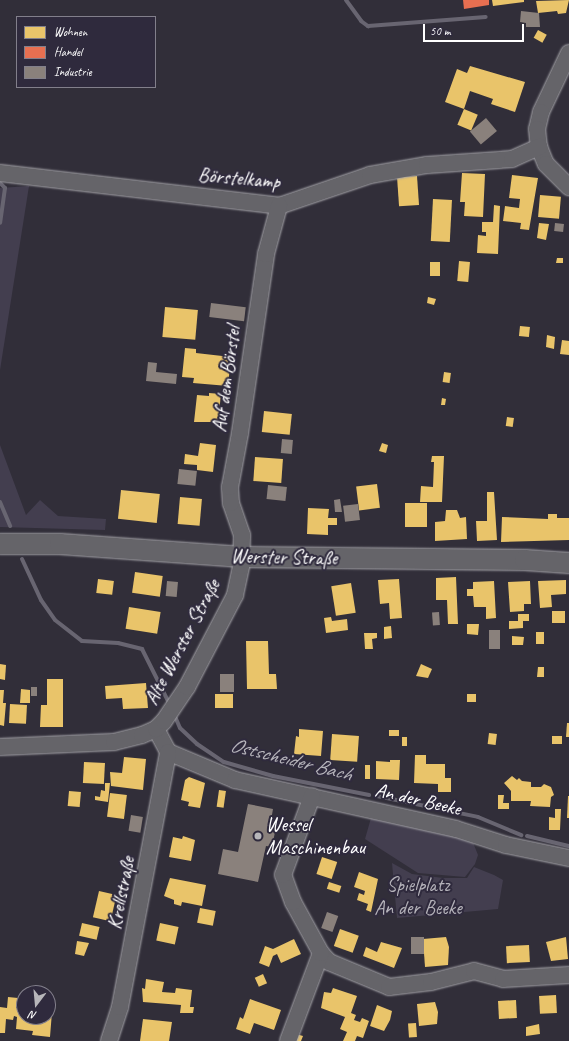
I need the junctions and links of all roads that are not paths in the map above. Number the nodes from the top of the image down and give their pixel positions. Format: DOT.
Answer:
graph roads {
  1 [pos="569,54"];
  2 [pos="539,147"];
  3 [pos="0,173"];
  4 [pos="569,186"];
  5 [pos="279,206"];
  6 [pos="0,544"];
  7 [pos="243,557"];
  8 [pos="569,563"];
  9 [pos="160,725"];
  10 [pos="0,747"];
  11 [pos="168,752"];
  12 [pos="312,796"];
  13 [pos="569,858"];
  14 [pos="321,953"];
  15 [pos="569,976"];
  16 [pos="108,1041"];
  17 [pos="288,1041"];
  1 -- 2 [label="street"];
  2 -- 4 [label="street"];
  2 -- 5 [label="street, Börstelkamp"];
  3 -- 5 [label="street, Börstelkamp"];
  5 -- 7 [label="street, Auf dem Börstel"];
  6 -- 7 [label="main road, Werster Straße"];
  7 -- 8 [label="main road, Werster Straße"];
  7 -- 9 [label="street, Alte Werster Straße"];
  9 -- 10 [label="street, Alte Werster Straße"];
  9 -- 11 [label="street"];
  11 -- 12 [label="street, An der Beeke"];
  11 -- 16 [label="street, Krellstraße"];
  12 -- 13 [label="street, An der Beeke"];
  12 -- 14 [label="street"];
  14 -- 15 [label="street"];
  14 -- 17 [label="street"];
}
